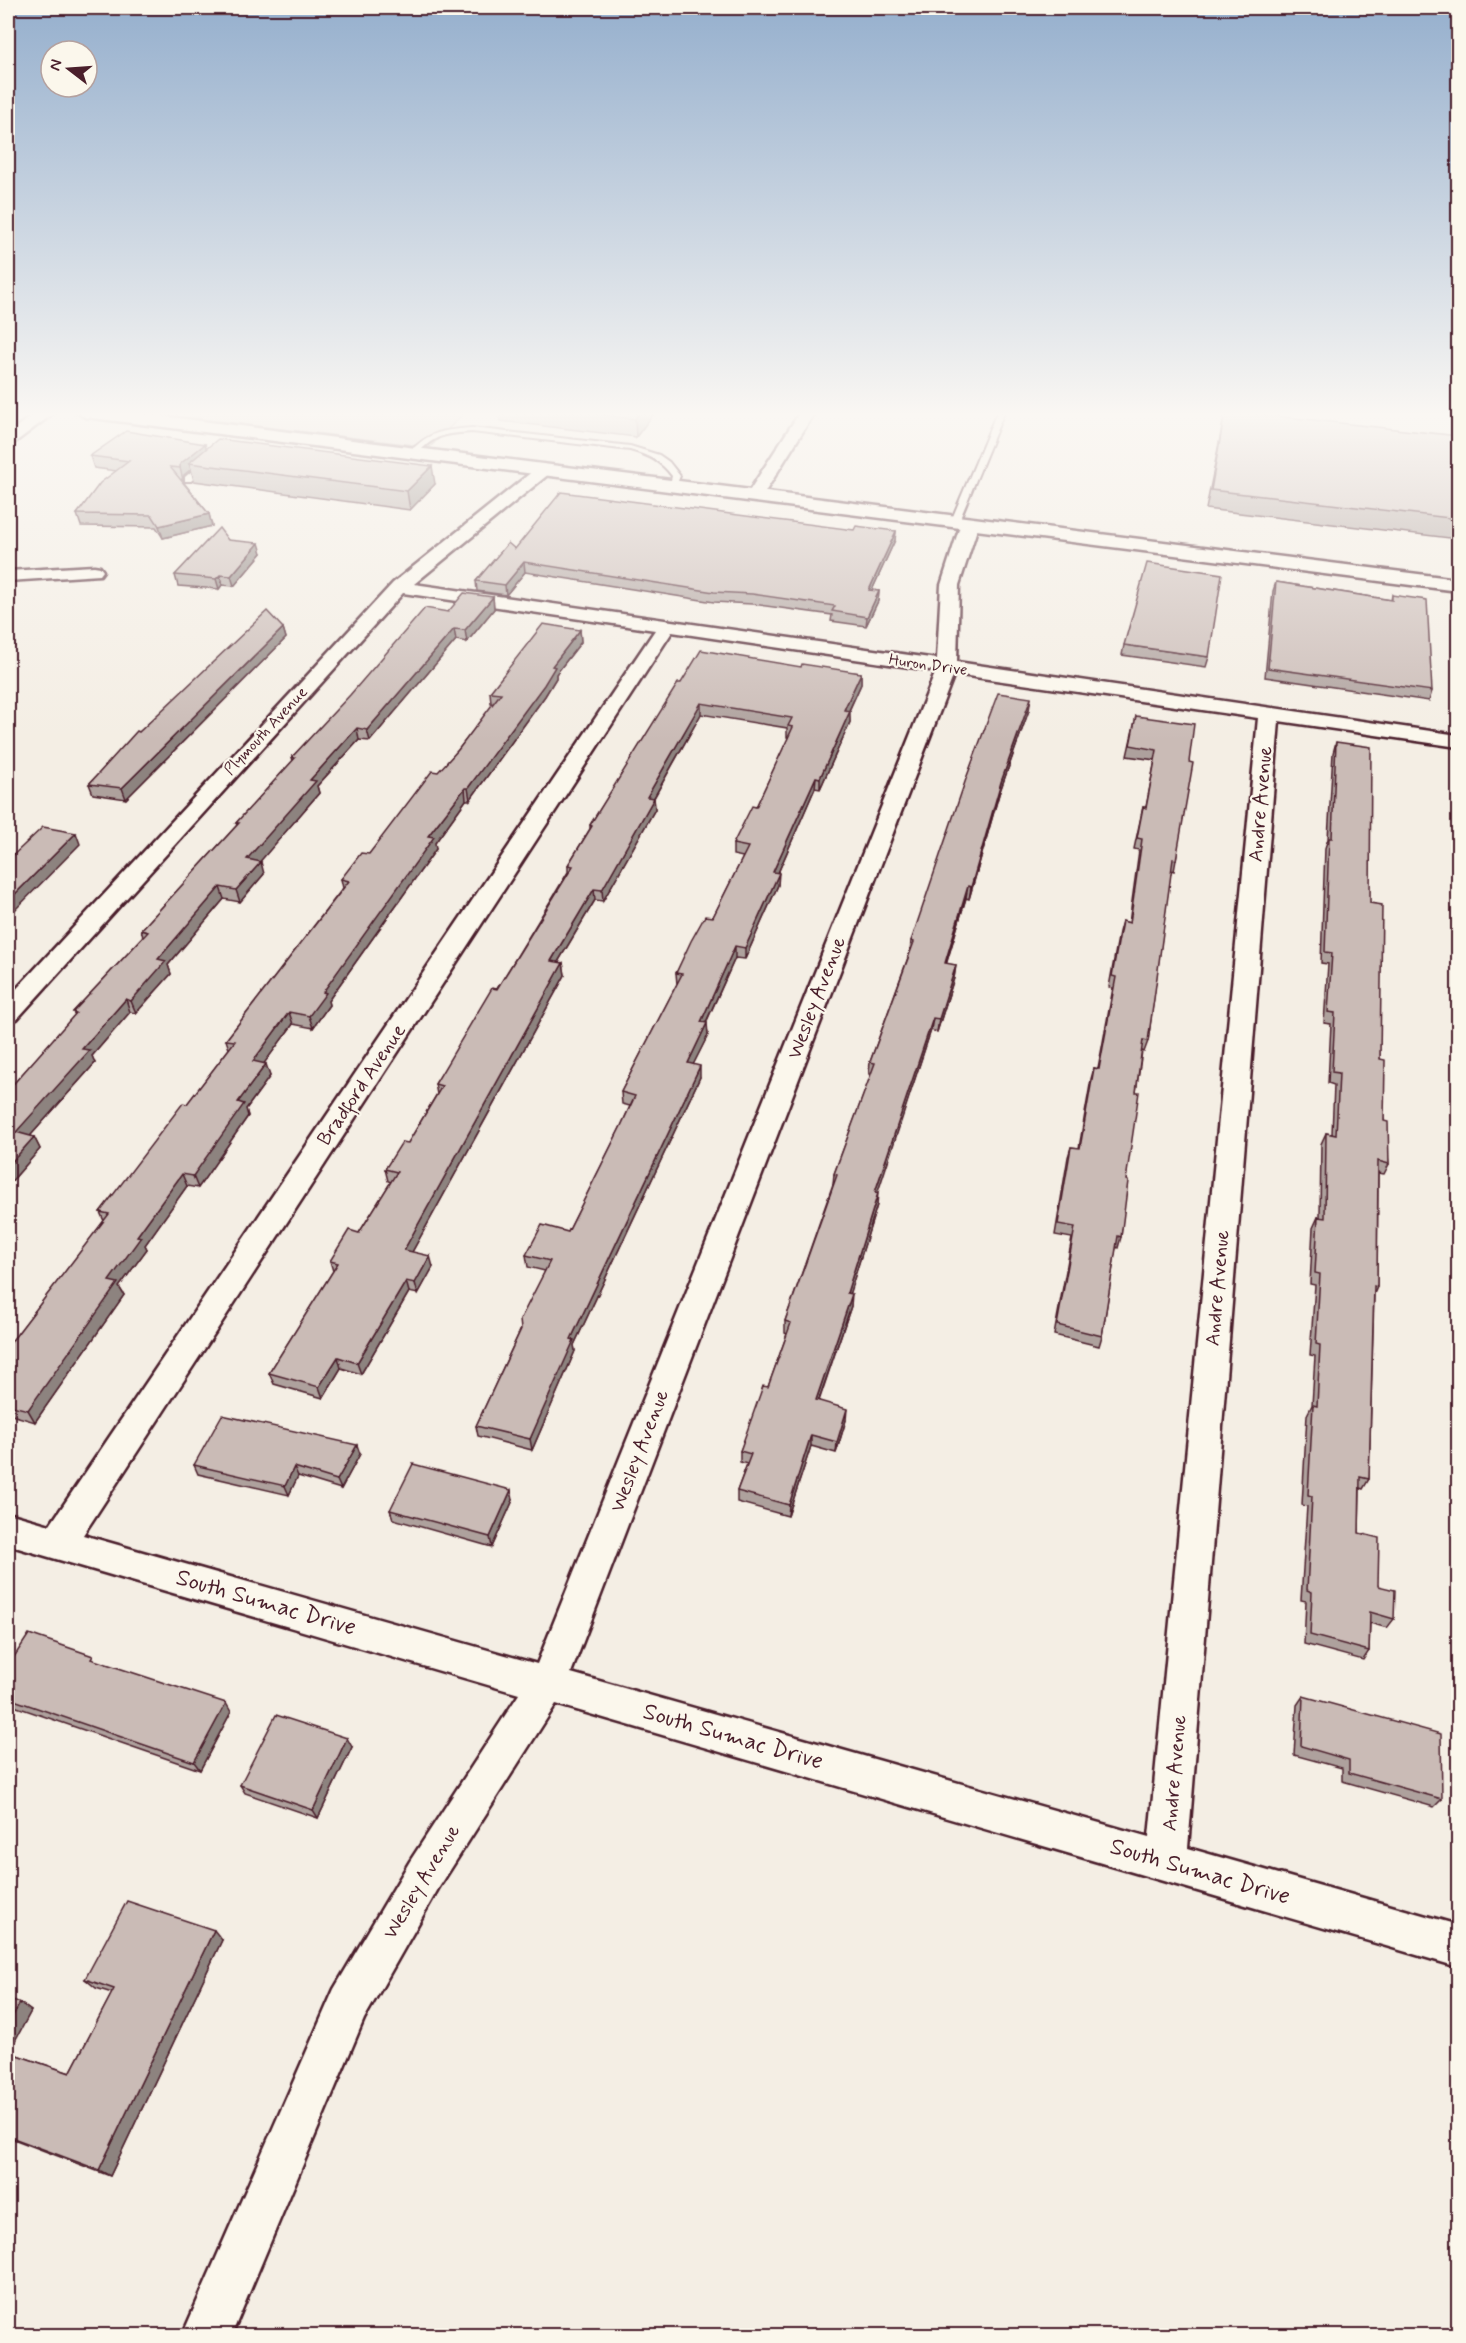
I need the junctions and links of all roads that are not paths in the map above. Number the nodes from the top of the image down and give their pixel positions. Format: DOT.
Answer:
graph roads {
  1 [pos="480,521"];
  2 [pos="957,521"];
  3 [pos="962,522"];
  4 [pos="94,572"];
  5 [pos="8,576"];
  6 [pos="1458,585"];
  7 [pos="399,587"];
  8 [pos="666,627"];
  9 [pos="947,667"];
  10 [pos="1269,714"];
  11 [pos="1458,741"];
  12 [pos="8,1013"];
  13 [pos="8,1529"];
  14 [pos="58,1543"];
  15 [pos="548,1683"];
  16 [pos="1167,1863"];
  17 [pos="1458,1946"];
  18 [pos="206,2336"];
  1 -- 7 [label="street, Plymouth Avenue"];
  2 -- 3 [label="street"];
  3 -- 6 [label="street"];
  3 -- 9 [label="street, Wesley Avenue"];
  4 -- 5 [label="street"];
  7 -- 8 [label="street, Huron Drive"];
  7 -- 12 [label="street, Plymouth Avenue"];
  8 -- 9 [label="street, Huron Drive"];
  8 -- 14 [label="street, Bradford Avenue"];
  9 -- 10 [label="street, Huron Drive"];
  9 -- 15 [label="street, Wesley Avenue"];
  10 -- 11 [label="street, Huron Drive"];
  10 -- 16 [label="street, Andre Avenue"];
  13 -- 14 [label="street, South Sumac Drive"];
  14 -- 15 [label="street, South Sumac Drive"];
  15 -- 16 [label="street, South Sumac Drive"];
  15 -- 18 [label="street, Wesley Avenue"];
  16 -- 17 [label="street, South Sumac Drive"];
}
